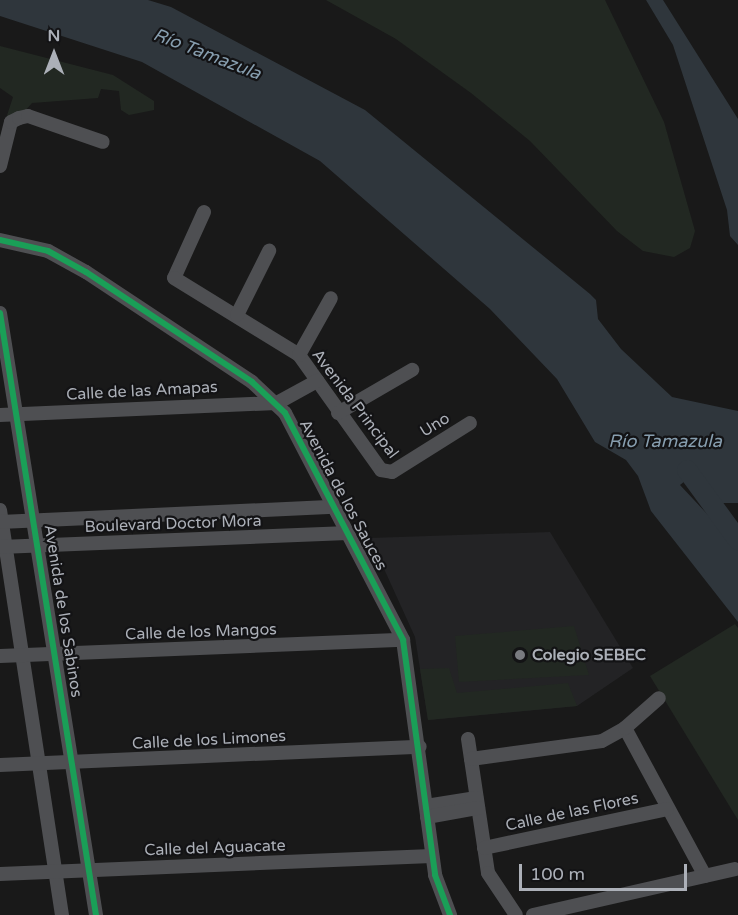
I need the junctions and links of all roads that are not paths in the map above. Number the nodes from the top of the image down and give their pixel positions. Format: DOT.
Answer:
graph roads {
  1 [pos="103,142"];
  2 [pos="0,166"];
  3 [pos="204,212"];
  4 [pos="0,240"];
  5 [pos="269,251"];
  6 [pos="331,298"];
  7 [pos="0,313"];
  8 [pos="237,315"];
  9 [pos="299,355"];
  10 [pos="412,370"];
  11 [pos="317,381"];
  12 [pos="277,403"];
  13 [pos="18,413"];
  14 [pos="338,413"];
  15 [pos="0,416"];
  16 [pos="470,423"];
  17 [pos="387,473"];
  18 [pos="334,507"];
  19 [pos="1,518"];
  20 [pos="34,521"];
  21 [pos="348,533"];
  22 [pos="38,546"];
  23 [pos="3,547"];
  24 [pos="403,640"];
  25 [pos="57,654"];
  26 [pos="23,655"];
  27 [pos="0,656"];
  28 [pos="660,698"];
  29 [pos="625,728"];
  30 [pos="468,739"];
  31 [pos="420,747"];
  32 [pos="471,759"];
  33 [pos="73,762"];
  34 [pos="39,764"];
  35 [pos="0,765"];
  36 [pos="477,803"];
  37 [pos="667,809"];
  38 [pos="427,812"];
  39 [pos="484,848"];
  40 [pos="432,856"];
  41 [pos="735,869"];
  42 [pos="89,870"];
  43 [pos="55,871"];
  44 [pos="0,874"];
  45 [pos="705,876"];
  46 [pos="62,915"];
  47 [pos="96,915"];
  48 [pos="450,915"];
  49 [pos="516,915"];
  50 [pos="533,915"];
  1 -- 2 [label="street"];
  3 -- 8 [label="street, Avenida Principal"];
  4 -- 12 [label="street, Avenida de los Sauces"];
  5 -- 8 [label="street"];
  6 -- 9 [label="street"];
  7 -- 13 [label="street, Avenida de los Sabinos"];
  8 -- 9 [label="street, Avenida Principal"];
  9 -- 11 [label="street, Avenida Principal"];
  10 -- 14 [label="street"];
  11 -- 12 [label="street, Calle de las Amapas"];
  11 -- 14 [label="street, Avenida Principal"];
  12 -- 13 [label="street, Calle de las Amapas"];
  12 -- 18 [label="street, Avenida de los Sauces"];
  13 -- 15 [label="street, Calle de las Amapas"];
  13 -- 20 [label="street, Avenida de los Sabinos"];
  14 -- 17 [label="street, Avenida Principal"];
  16 -- 17 [label="street, Uno"];
  18 -- 20 [label="street, Boulevard Doctor Mora"];
  18 -- 21 [label="street, Avenida de los Sauces"];
  19 -- 20 [label="street, Boulevard Doctor Mora"];
  19 -- 23 [label="street"];
  20 -- 22 [label="street, Avenida de los Sabinos"];
  21 -- 22 [label="street, Boulevard Doctor Mora"];
  21 -- 24 [label="street, Avenida de los Sauces"];
  22 -- 23 [label="street, Boulevard Doctor Mora"];
  22 -- 25 [label="street, Avenida de los Sabinos"];
  23 -- 26 [label="street"];
  24 -- 25 [label="street, Calle de los Mangos"];
  24 -- 31 [label="street, Avenida de los Sauces"];
  25 -- 26 [label="street, Calle de los Mangos"];
  25 -- 33 [label="street, Avenida de los Sabinos"];
  26 -- 27 [label="street, Calle de los Mangos"];
  26 -- 34 [label="street"];
  28 -- 29 [label="street"];
  29 -- 32 [label="street"];
  29 -- 37 [label="street"];
  30 -- 32 [label="street"];
  31 -- 33 [label="street, Calle de los Limones"];
  31 -- 38 [label="street, Avenida de los Sauces"];
  32 -- 36 [label="street"];
  33 -- 34 [label="street, Calle de los Limones"];
  33 -- 42 [label="street, Avenida de los Sabinos"];
  34 -- 35 [label="street, Calle de los Limones"];
  34 -- 43 [label="street"];
  36 -- 38 [label="street"];
  36 -- 39 [label="street"];
  37 -- 39 [label="street, Calle de las Flores"];
  37 -- 45 [label="street"];
  38 -- 40 [label="street, Avenida de los Sauces"];
  39 -- 49 [label="street"];
  40 -- 42 [label="street, Calle del Aguacate"];
  40 -- 48 [label="street, Avenida de los Sauces"];
  41 -- 45 [label="street"];
  42 -- 43 [label="street, Calle del Aguacate"];
  42 -- 47 [label="street, Avenida de los Sabinos"];
  43 -- 44 [label="street, Calle del Aguacate"];
  43 -- 46 [label="street"];
  45 -- 50 [label="street"];
}
